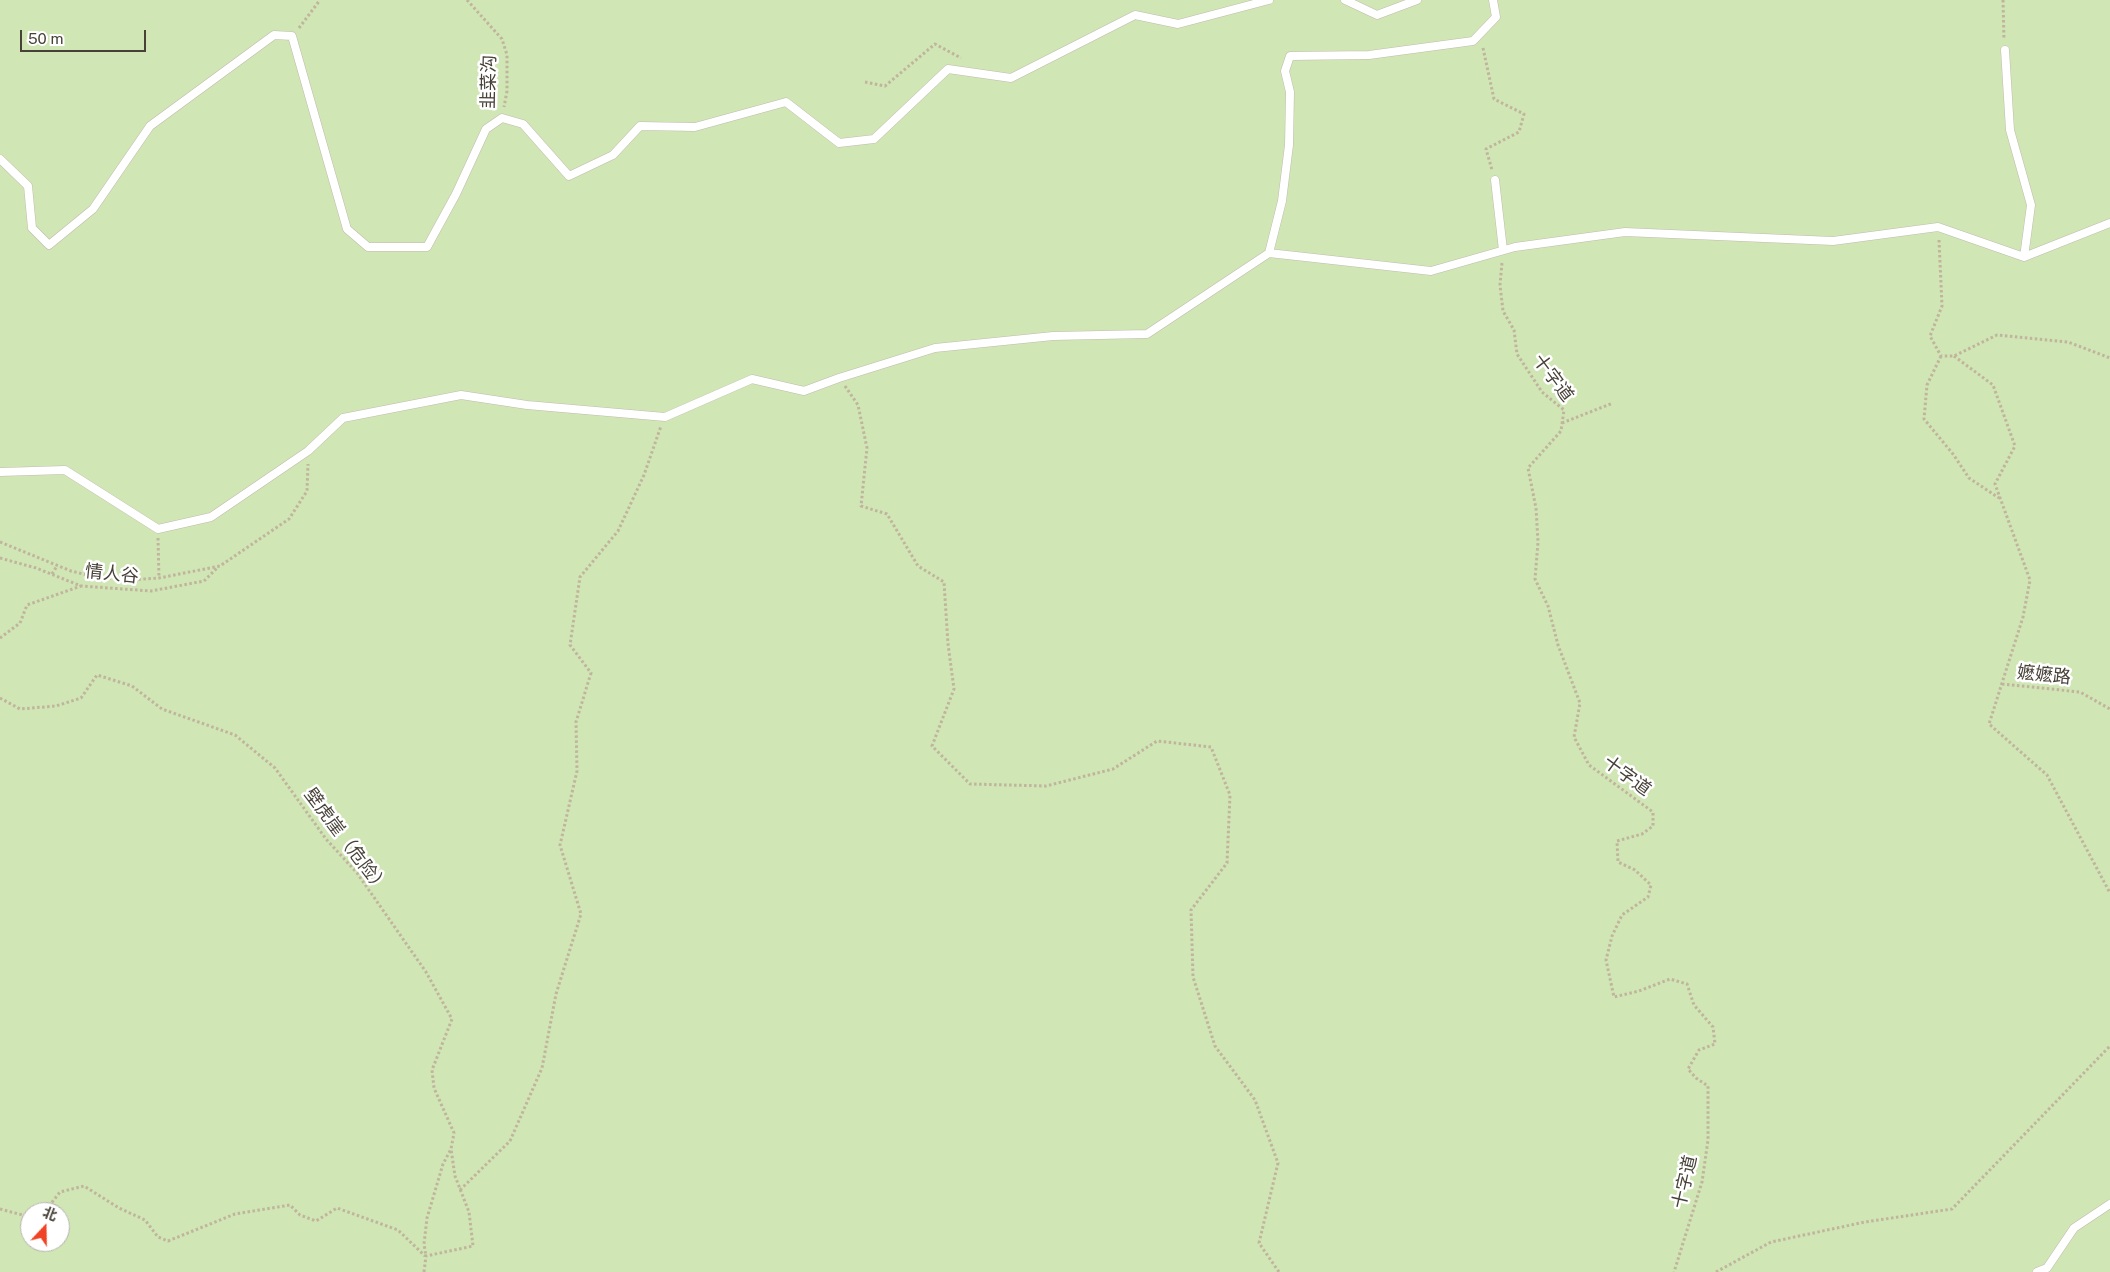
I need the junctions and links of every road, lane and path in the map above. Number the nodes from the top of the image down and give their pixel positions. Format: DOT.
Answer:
graph roads {
  1 [pos="320,0"];
  2 [pos="467,0"];
  3 [pos="1269,0"];
  4 [pos="1345,0"];
  5 [pos="1417,0"];
  6 [pos="1493,0"];
  7 [pos="2003,0"];
  8 [pos="1480,34"];
  9 [pos="292,36"];
  10 [pos="2005,50"];
  11 [pos="962,71"];
  12 [pos="865,82"];
  13 [pos="502,118"];
  14 [pos="0,159"];
  15 [pos="1495,180"];
  16 [pos="2110,223"];
  17 [pos="1938,227"];
  18 [pos="1503,250"];
  19 [pos="1269,253"];
  20 [pos="2024,257"];
  21 [pos="1941,356"];
  22 [pos="1954,356"];
  23 [pos="2110,358"];
  24 [pos="839,378"];
  25 [pos="1613,402"];
  26 [pos="665,417"];
  27 [pos="1562,422"];
  28 [pos="308,451"];
  29 [pos="0,472"];
  30 [pos="2000,498"];
  31 [pos="158,529"];
  32 [pos="0,542"];
  33 [pos="0,558"];
  34 [pos="57,566"];
  35 [pos="220,566"];
  36 [pos="52,574"];
  37 [pos="159,578"];
  38 [pos="81,586"];
  39 [pos="0,638"];
  40 [pos="2002,684"];
  41 [pos="0,698"];
  42 [pos="2110,709"];
  43 [pos="2110,893"];
  44 [pos="2110,1046"];
  45 [pos="451,1149"];
  46 [pos="460,1190"];
  47 [pos="52,1202"];
  48 [pos="2110,1204"];
  49 [pos="0,1210"];
  50 [pos="20,1215"];
  51 [pos="426,1256"];
  52 [pos="424,1272"];
  53 [pos="1279,1272"];
  54 [pos="1674,1272"];
  55 [pos="1716,1272"];
  56 [pos="2037,1272"];
  1 -- 9 [label="path"];
  2 -- 13 [label="path, 韭菜沟"];
  3 -- 11 [label="lane"];
  4 -- 5 [label="lane"];
  6 -- 8 [label="lane"];
  7 -- 10 [label="path"];
  8 -- 15 [label="path"];
  8 -- 19 [label="lane"];
  9 -- 13 [label="lane"];
  9 -- 14 [label="lane"];
  10 -- 20 [label="lane"];
  11 -- 12 [label="path"];
  11 -- 13 [label="lane"];
  15 -- 18 [label="lane"];
  16 -- 20 [label="lane"];
  17 -- 18 [label="lane"];
  17 -- 20 [label="lane"];
  17 -- 21 [label="path"];
  18 -- 19 [label="lane"];
  18 -- 27 [label="path, 十字道"];
  19 -- 24 [label="lane"];
  21 -- 22 [label="path"];
  21 -- 30 [label="path"];
  22 -- 23 [label="path"];
  22 -- 30 [label="path"];
  24 -- 26 [label="lane"];
  24 -- 53 [label="path"];
  25 -- 27 [label="path"];
  26 -- 28 [label="lane"];
  26 -- 46 [label="path"];
  27 -- 54 [label="path, 十字道"];
  28 -- 31 [label="lane"];
  28 -- 35 [label="path, 情人谷"];
  29 -- 31 [label="lane"];
  30 -- 40 [label="path"];
  31 -- 37 [label="path"];
  32 -- 34 [label="path"];
  33 -- 36 [label="path, 情人谷"];
  34 -- 36 [label="path"];
  34 -- 37 [label="path"];
  35 -- 37 [label="path"];
  35 -- 38 [label="path, 情人谷"];
  36 -- 38 [label="path, 情人谷"];
  38 -- 39 [label="path"];
  40 -- 42 [label="path, 嬷嬷路"];
  40 -- 43 [label="path"];
  41 -- 45 [label="path, 壁虎崖（危险）"];
  44 -- 55 [label="path"];
  45 -- 46 [label="path"];
  45 -- 51 [label="path, 壁虎崖（危险）"];
  46 -- 51 [label="path"];
  47 -- 51 [label="path"];
  48 -- 56 [label="lane"];
  49 -- 50 [label="path"];
  51 -- 52 [label="path, 壁虎崖（危险）"];
}
